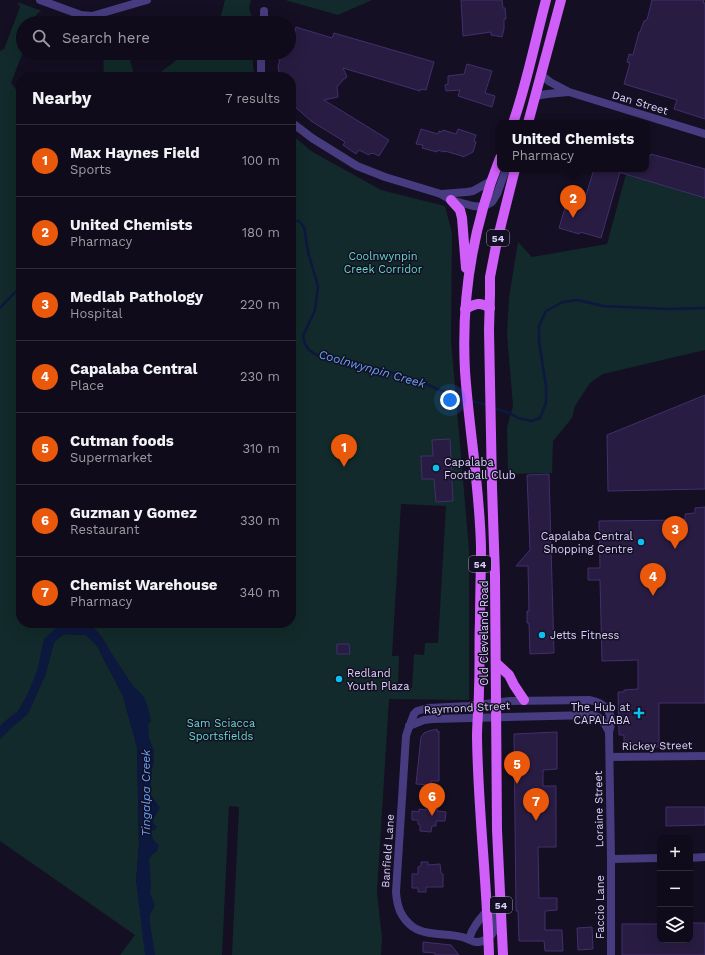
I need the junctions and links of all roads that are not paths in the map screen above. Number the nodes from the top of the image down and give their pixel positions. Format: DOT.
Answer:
graph roads {
  1 [pos="147,0"];
  2 [pos="546,0"];
  3 [pos="561,0"];
  4 [pos="44,1"];
  5 [pos="264,11"];
  6 [pos="264,16"];
  7 [pos="260,60"];
  8 [pos="261,72"];
  9 [pos="541,75"];
  10 [pos="569,92"];
  11 [pos="535,96"];
  12 [pos="514,120"];
  13 [pos="529,120"];
  14 [pos="296,126"];
  15 [pos="705,134"];
  16 [pos="497,166"];
  17 [pos="505,172"];
  18 [pos="514,172"];
  19 [pos="491,181"];
  20 [pos="441,194"];
  21 [pos="452,200"];
  22 [pos="483,207"];
  23 [pos="467,282"];
  24 [pos="490,308"];
  25 [pos="465,309"];
  26 [pos="496,662"];
  27 [pos="524,700"];
  28 [pos="496,702"];
  29 [pos="478,705"];
  30 [pos="496,717"];
  31 [pos="477,718"];
  32 [pos="410,726"];
  33 [pos="610,732"];
  34 [pos="705,756"];
  35 [pos="610,757"];
  36 [pos="498,854"];
  37 [pos="705,857"];
  38 [pos="657,858"];
  39 [pos="693,858"];
  40 [pos="611,859"];
  41 [pos="487,911"];
  42 [pos="488,938"];
  43 [pos="469,939"];
  44 [pos="490,955"];
  45 [pos="503,955"];
  46 [pos="612,955"];
  1 -- 4 [label="street"];
  2 -- 12 [label="main road"];
  3 -- 9 [label="main road"];
  5 -- 6 [label="street"];
  7 -- 8 [label="street"];
  9 -- 10 [label="street, Dan Street"];
  9 -- 11 [label="main road"];
  10 -- 11 [label="street, Dan Street"];
  10 -- 15 [label="street, Dan Street"];
  11 -- 13 [label="main road"];
  14 -- 20 [label="street"];
  16 -- 19 [label="main road, Old Cleveland Road / 54"];
  17 -- 22 [label="street"];
  18 -- 24 [label="main road, Old Cleveland Road / 54"];
  19 -- 20 [label="street"];
  19 -- 22 [label="main road, Old Cleveland Road / 54"];
  20 -- 21 [label="street"];
  21 -- 22 [label="street"];
  21 -- 23 [label="main road"];
  22 -- 23 [label="main road, Old Cleveland Road / 54"];
  23 -- 25 [label="main road, Old Cleveland Road / 54"];
  24 -- 25 [label="main road"];
  24 -- 26 [label="main road, Old Cleveland Road / 54"];
  25 -- 29 [label="main road, Old Cleveland Road / 54"];
  26 -- 27 [label="main road"];
  26 -- 28 [label="main road, Old Cleveland Road / 54"];
  27 -- 28 [label="street, Raymond Street"];
  27 -- 33 [label="street, Raymond Street"];
  28 -- 29 [label="street, Raymond Street"];
  28 -- 30 [label="main road, Old Cleveland Road / 54"];
  29 -- 31 [label="main road, Old Cleveland Road / 54"];
  29 -- 32 [label="street, Raymond Street"];
  30 -- 31 [label="street, Raymond Street"];
  30 -- 33 [label="street, Raymond Street"];
  30 -- 36 [label="main road, Old Cleveland Road / 54"];
  31 -- 32 [label="street, Raymond Street"];
  31 -- 41 [label="main road, Old Cleveland Road / 54"];
  32 -- 43 [label="street, Banfield Lane"];
  33 -- 35 [label="street, Raymond Street"];
  34 -- 35 [label="street, Rickey Street"];
  35 -- 40 [label="street, Loraine Street"];
  36 -- 42 [label="street"];
  36 -- 45 [label="main road, Old Cleveland Road / 54"];
  37 -- 39 [label="street"];
  38 -- 40 [label="street, Loraine Street"];
  40 -- 46 [label="street, Faccio Lane"];
  41 -- 42 [label="main road, Old Cleveland Road / 54"];
  41 -- 43 [label="street"];
  42 -- 43 [label="street, Banfield Lane"];
  42 -- 44 [label="main road, Old Cleveland Road / 54"];
}
